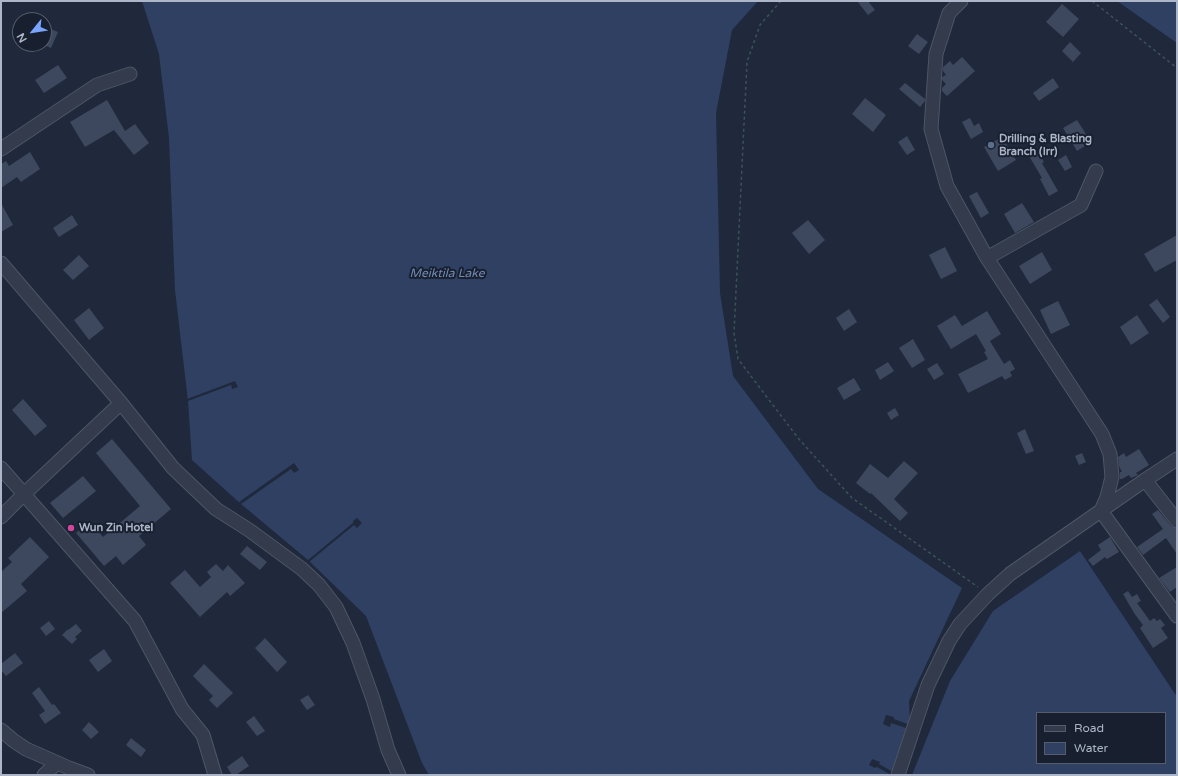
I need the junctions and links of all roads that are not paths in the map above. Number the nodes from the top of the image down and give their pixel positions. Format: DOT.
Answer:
graph roads {
  1 [pos="960,1"];
  2 [pos="130,74"];
  3 [pos="1,149"];
  4 [pos="1096,171"];
  5 [pos="987,258"];
  6 [pos="1,263"];
  7 [pos="121,403"];
  8 [pos="1177,459"];
  9 [pos="1,468"];
  10 [pos="1145,480"];
  11 [pos="23,495"];
  12 [pos="1101,511"];
  13 [pos="1,517"];
  14 [pos="1177,521"];
  15 [pos="1177,616"];
  16 [pos="1,730"];
  17 [pos="57,763"];
  18 [pos="44,775"];
  19 [pos="88,775"];
  20 [pos="214,775"];
  21 [pos="399,775"];
  22 [pos="898,775"];
  1 -- 5 [label="street"];
  2 -- 3 [label="street"];
  4 -- 5 [label="street"];
  5 -- 12 [label="street"];
  6 -- 7 [label="street"];
  7 -- 11 [label="street"];
  7 -- 21 [label="street"];
  8 -- 10 [label="street"];
  9 -- 11 [label="street"];
  10 -- 12 [label="street"];
  10 -- 14 [label="street"];
  11 -- 13 [label="street"];
  11 -- 20 [label="street"];
  12 -- 15 [label="street"];
  12 -- 22 [label="street"];
  16 -- 17 [label="street"];
  17 -- 18 [label="street"];
  17 -- 19 [label="street"];
}
